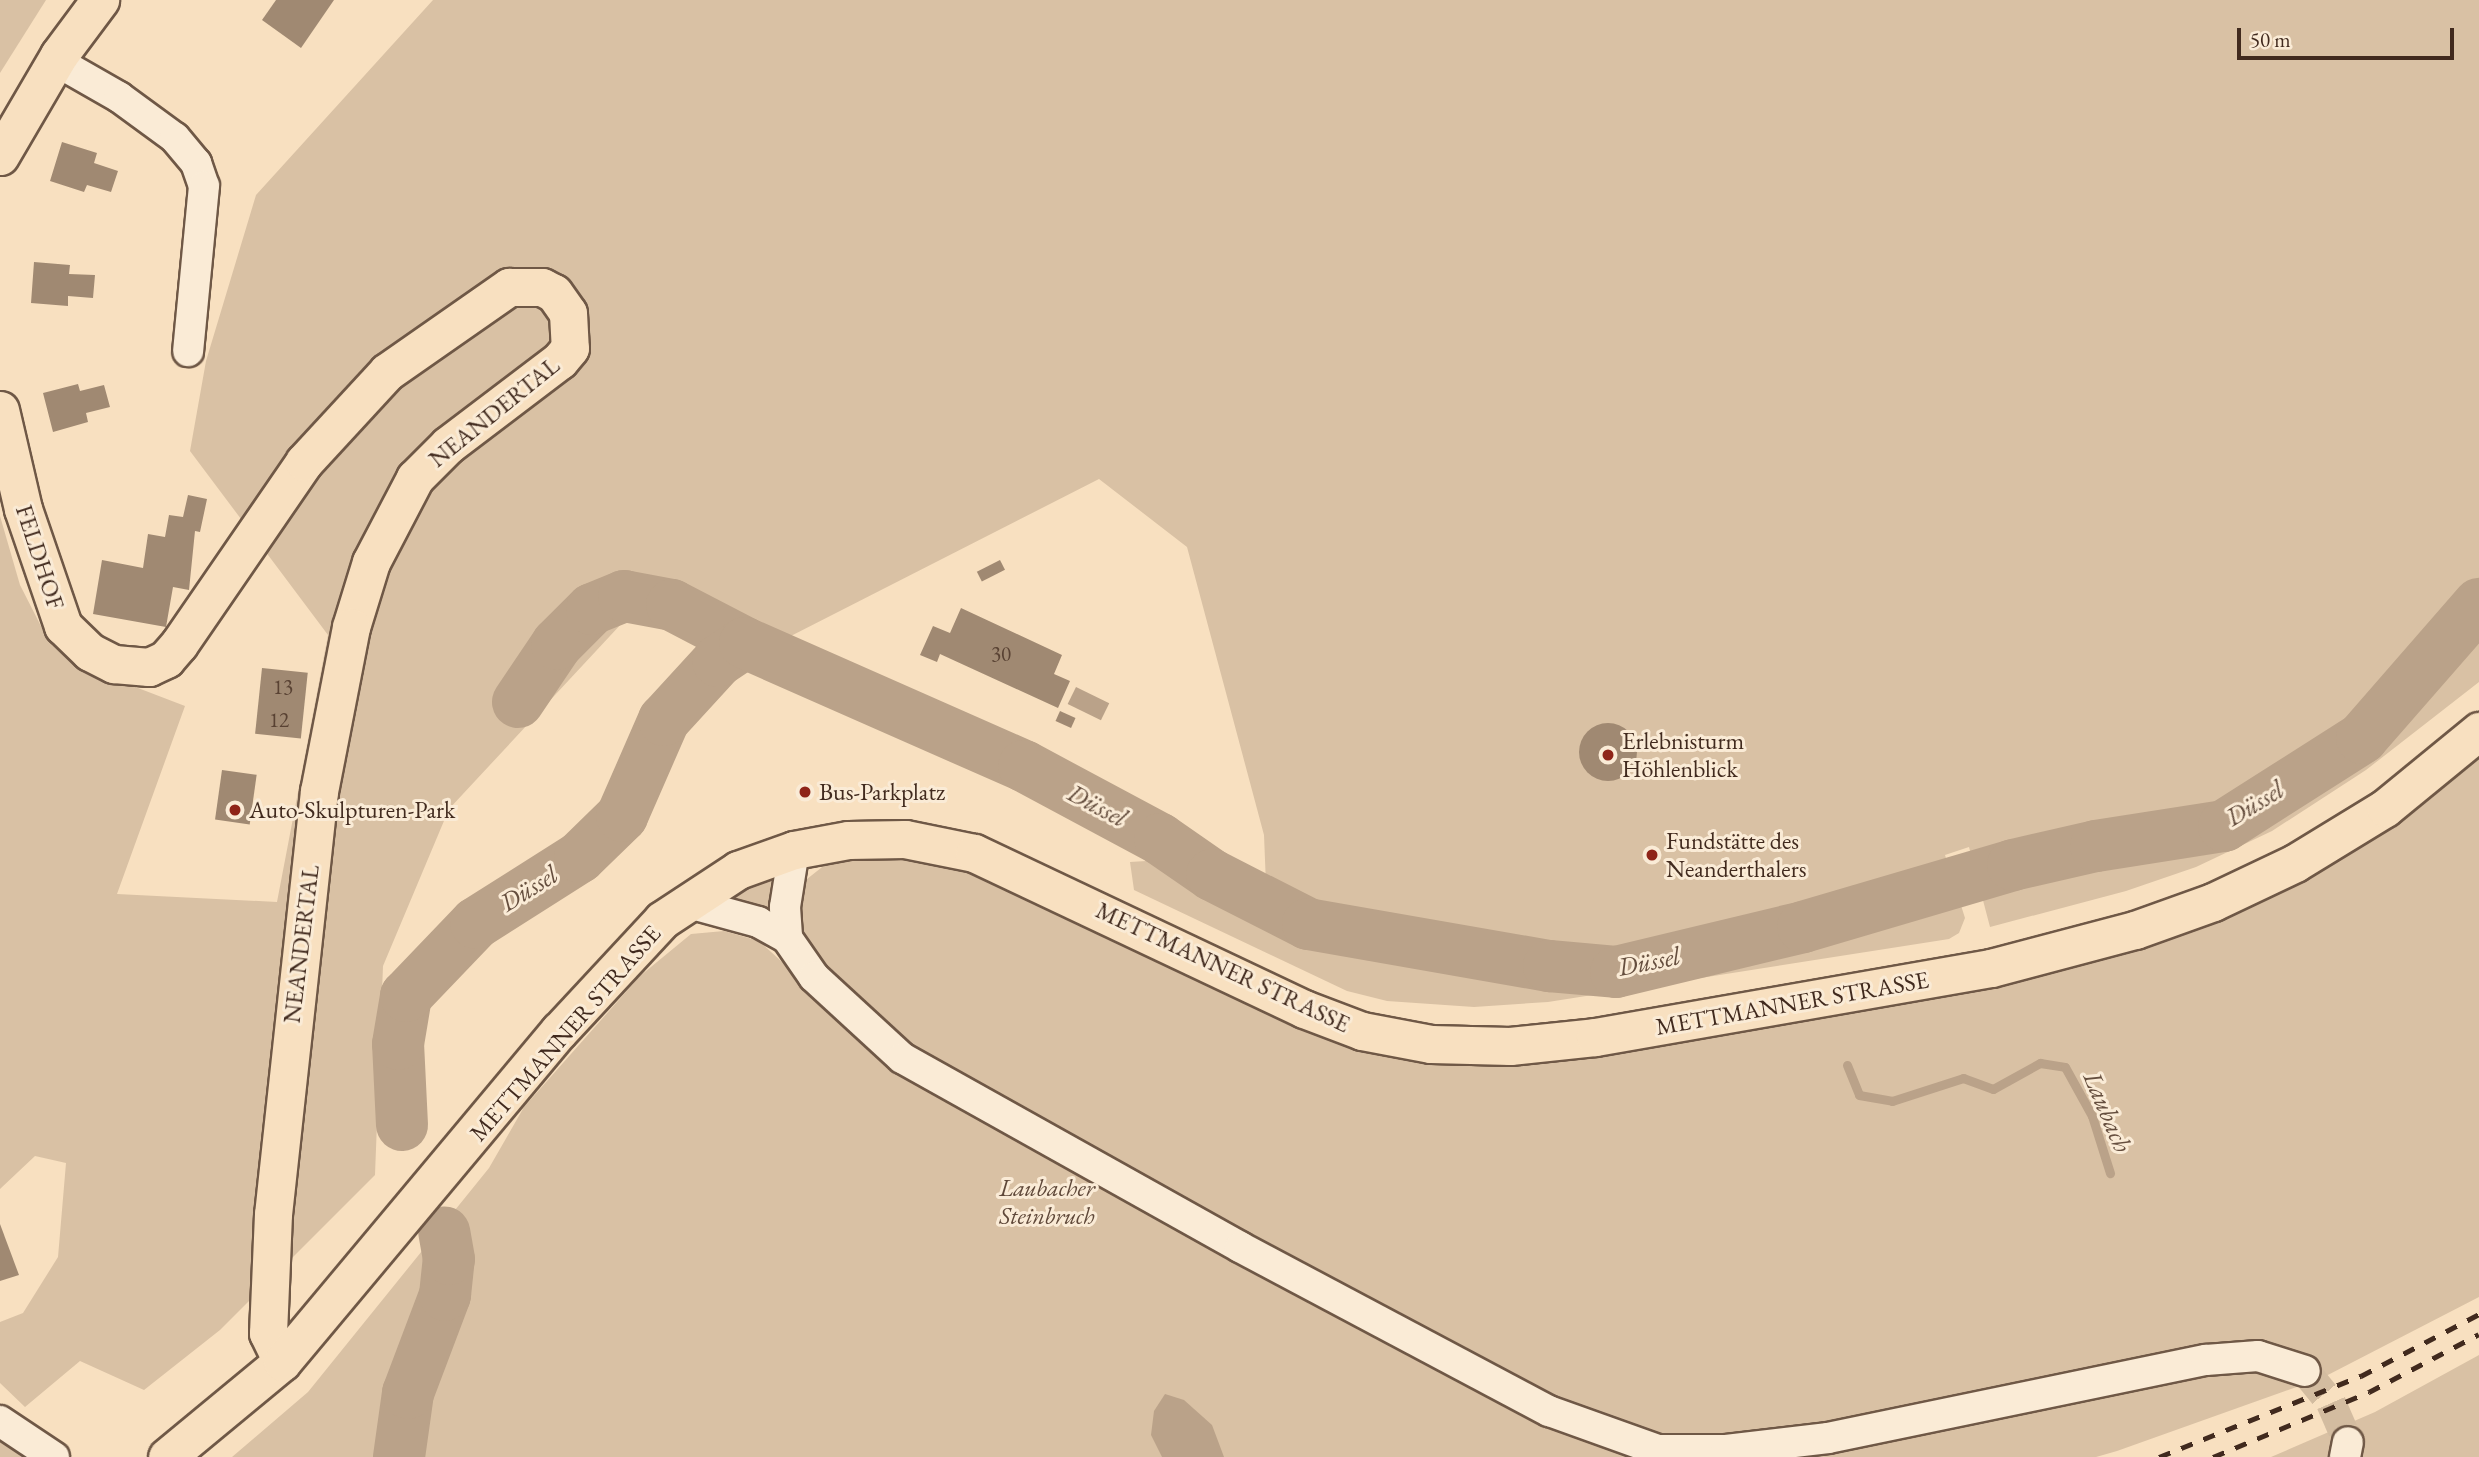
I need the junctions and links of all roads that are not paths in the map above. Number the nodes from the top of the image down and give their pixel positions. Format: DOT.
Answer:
graph roads {
  1 [pos="100,0"];
  2 [pos="56,61"];
  3 [pos="0,156"];
  4 [pos="188,351"];
  5 [pos="0,410"];
  6 [pos="90,652"];
  7 [pos="2479,731"];
  8 [pos="794,850"];
  9 [pos="685,902"];
  10 [pos="787,938"];
  11 [pos="282,1362"];
  12 [pos="2305,1371"];
  13 [pos="0,1421"];
  14 [pos="54,1457"];
  15 [pos="167,1457"];
  1 -- 2 [label="main road"];
  2 -- 3 [label="main road"];
  2 -- 4 [label="lane"];
  5 -- 6 [label="main road, FELDHOF"];
  6 -- 11 [label="main road, NEANDERTAL"];
  7 -- 8 [label="main road, METTMANNER STRASSE"];
  8 -- 9 [label="main road, METTMANNER STRASSE"];
  8 -- 10 [label="lane"];
  9 -- 10 [label="lane"];
  9 -- 11 [label="main road, METTMANNER STRASSE"];
  10 -- 12 [label="lane"];
  11 -- 15 [label="main road, METTMANNER STRASSE"];
  13 -- 14 [label="lane"];
}
